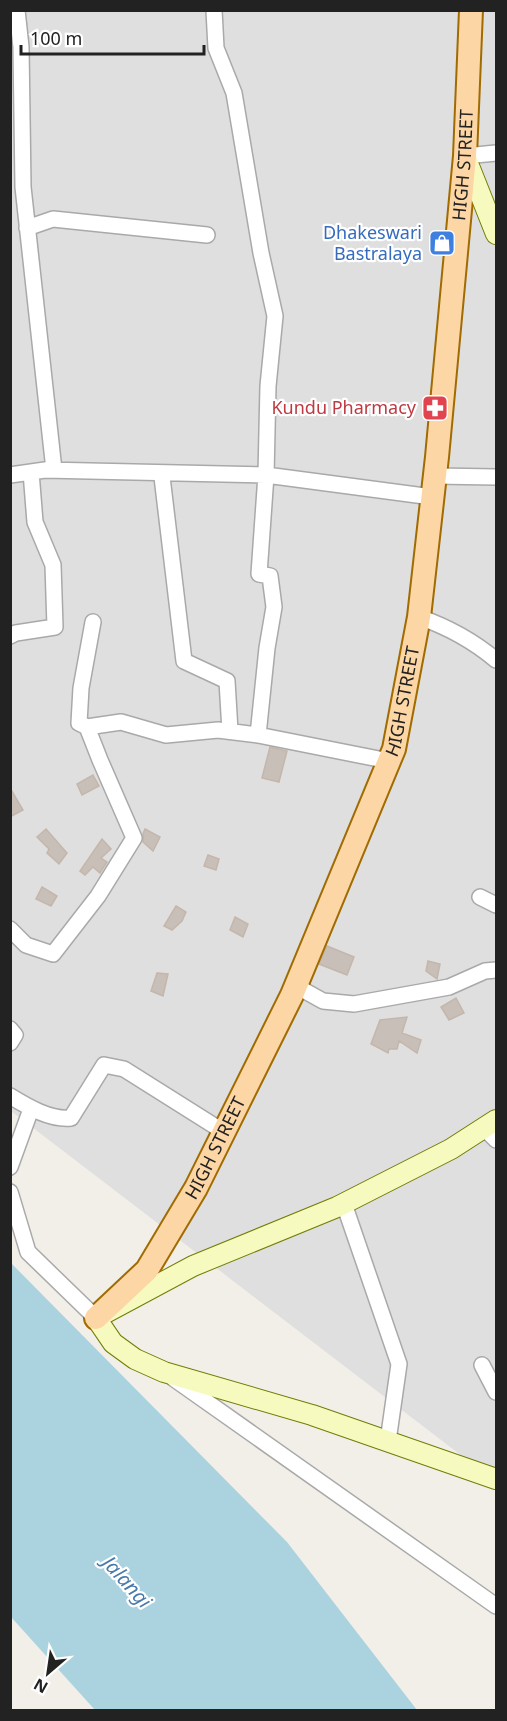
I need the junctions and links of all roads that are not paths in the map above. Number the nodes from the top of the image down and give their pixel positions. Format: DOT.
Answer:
graph roads {
  1 [pos="17,10"];
  2 [pos="214,10"];
  3 [pos="471,10"];
  4 [pos="16,118"];
  5 [pos="496,153"];
  6 [pos="465,156"];
  7 [pos="27,228"];
  8 [pos="496,234"];
  9 [pos="207,235"];
  10 [pos="54,470"];
  11 [pos="31,472"];
  12 [pos="10,475"];
  13 [pos="266,476"];
  14 [pos="162,477"];
  15 [pos="496,477"];
  16 [pos="434,487"];
  17 [pos="419,617"];
  18 [pos="93,622"];
  19 [pos="10,636"];
  20 [pos="496,660"];
  21 [pos="87,727"];
  22 [pos="230,731"];
  23 [pos="258,735"];
  24 [pos="389,761"];
  25 [pos="480,897"];
  26 [pos="496,904"];
  27 [pos="10,929"];
  28 [pos="496,970"];
  29 [pos="296,986"];
  30 [pos="10,1029"];
  31 [pos="10,1043"];
  32 [pos="10,1096"];
  33 [pos="31,1110"];
  34 [pos="492,1130"];
  35 [pos="224,1132"];
  36 [pos="10,1167"];
  37 [pos="10,1192"];
  38 [pos="344,1204"];
  39 [pos="96,1318"];
  40 [pos="482,1365"];
  41 [pos="164,1372"];
  42 [pos="496,1392"];
  43 [pos="388,1441"];
  44 [pos="496,1479"];
  45 [pos="496,1606"];
  1 -- 4 [label="street"];
  2 -- 13 [label="street"];
  3 -- 6 [label="main road, HIGH STREET"];
  4 -- 7 [label="street"];
  5 -- 6 [label="street"];
  6 -- 8 [label="street"];
  6 -- 16 [label="main road, HIGH STREET"];
  7 -- 9 [label="street"];
  7 -- 10 [label="street"];
  10 -- 11 [label="street"];
  10 -- 13 [label="street"];
  11 -- 12 [label="street"];
  11 -- 19 [label="street"];
  13 -- 16 [label="street"];
  13 -- 23 [label="street"];
  14 -- 22 [label="street"];
  15 -- 16 [label="street"];
  16 -- 17 [label="main road, HIGH STREET"];
  17 -- 20 [label="street"];
  17 -- 24 [label="main road, HIGH STREET"];
  18 -- 21 [label="street"];
  21 -- 22 [label="street"];
  21 -- 27 [label="street"];
  22 -- 23 [label="street"];
  23 -- 24 [label="street"];
  24 -- 29 [label="main road, HIGH STREET"];
  25 -- 26 [label="street"];
  28 -- 29 [label="street"];
  29 -- 35 [label="main road, HIGH STREET"];
  30 -- 31 [label="street"];
  32 -- 33 [label="street"];
  33 -- 35 [label="street"];
  33 -- 36 [label="street"];
  34 -- 38 [label="street"];
  35 -- 39 [label="main road, HIGH STREET"];
  37 -- 39 [label="street"];
  38 -- 39 [label="street"];
  38 -- 43 [label="street"];
  39 -- 41 [label="street"];
  40 -- 42 [label="street"];
  41 -- 43 [label="street"];
  41 -- 45 [label="street"];
  43 -- 44 [label="street"];
}
